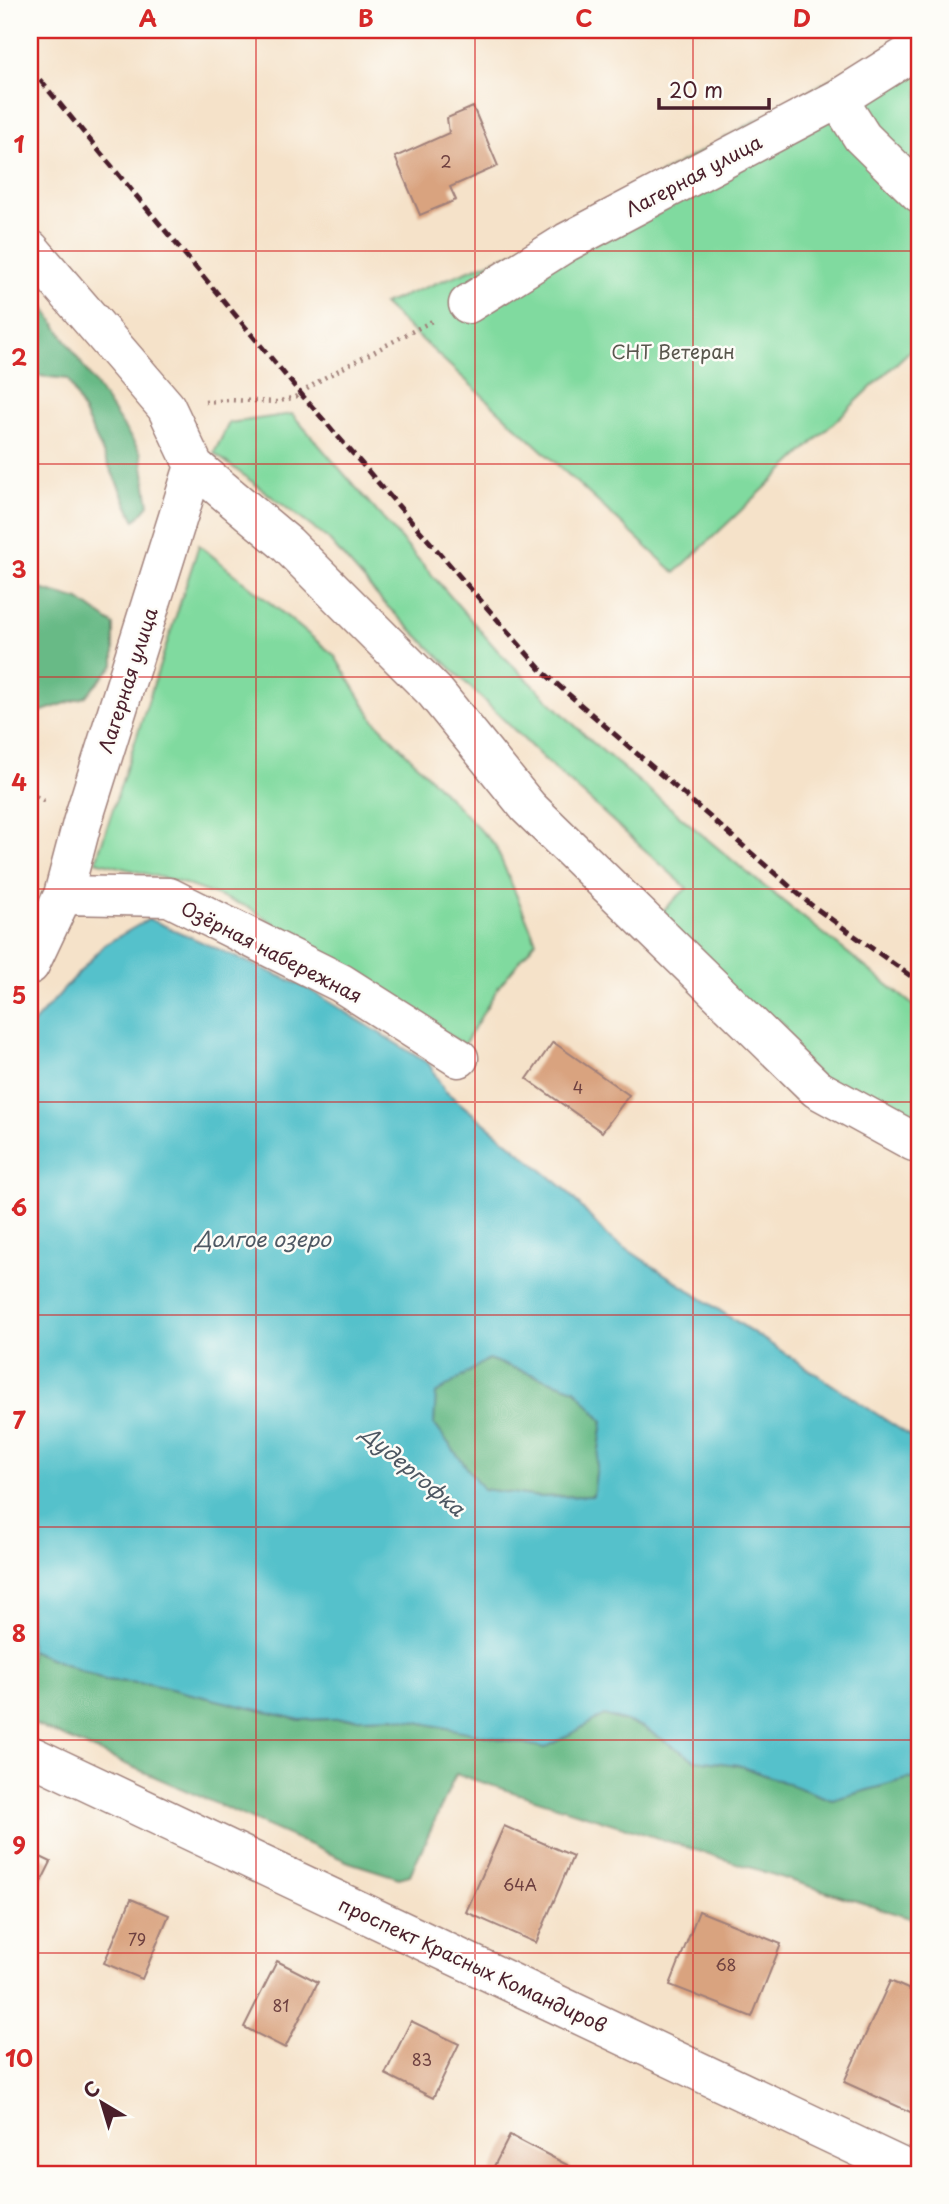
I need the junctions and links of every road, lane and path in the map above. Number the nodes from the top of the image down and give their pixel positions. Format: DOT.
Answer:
graph roads {
  1 [pos="919,48"];
  2 [pos="838,99"];
  3 [pos="919,194"];
  4 [pos="30,249"];
  5 [pos="468,304"];
  6 [pos="166,407"];
  7 [pos="194,466"];
  8 [pos="63,895"];
  9 [pos="30,965"];
  10 [pos="459,1058"];
  11 [pos="914,1143"];
  12 [pos="30,1755"];
  13 [pos="916,2174"];
  1 -- 2 [label="street, Лагерная улица"];
  2 -- 3 [label="street"];
  2 -- 5 [label="street, Лагерная улица"];
  4 -- 6 [label="street"];
  5 -- 6 [label="path"];
  6 -- 7 [label="street"];
  7 -- 8 [label="street, Лагерная улица"];
  7 -- 11 [label="street"];
  8 -- 9 [label="street"];
  8 -- 10 [label="street, Озёрная набережная"];
  12 -- 13 [label="street, проспект Красных Командиров"];
}
